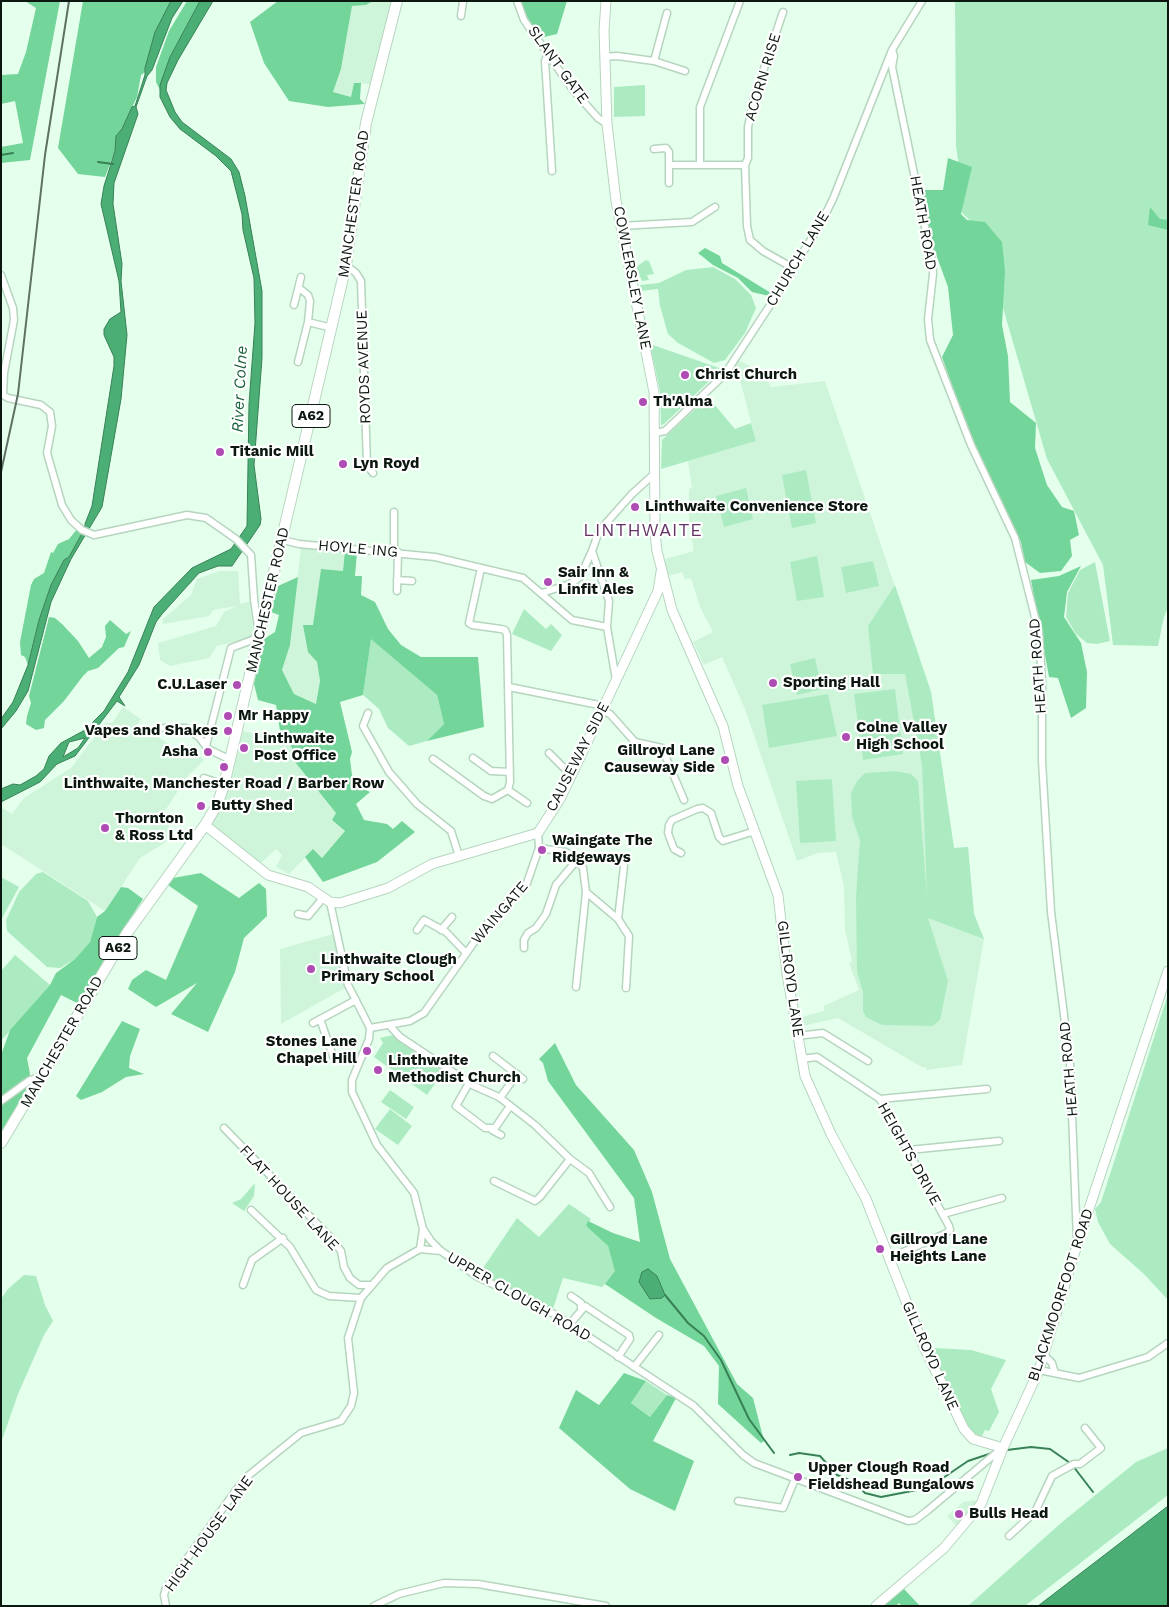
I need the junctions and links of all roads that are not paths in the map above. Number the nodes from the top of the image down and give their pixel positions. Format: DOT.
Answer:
graph roads {
  1 [pos="397,1"];
  2 [pos="463,1"];
  3 [pos="517,1"];
  4 [pos="606,1"];
  5 [pos="740,1"];
  6 [pos="922,1"];
  7 [pos="783,12"];
  8 [pos="667,13"];
  9 [pos="461,16"];
  10 [pos="892,50"];
  11 [pos="548,54"];
  12 [pos="604,57"];
  13 [pos="654,61"];
  14 [pos="685,71"];
  15 [pos="606,124"];
  16 [pos="654,149"];
  17 [pos="669,165"];
  18 [pos="700,165"];
  19 [pos="745,165"];
  20 [pos="552,171"];
  21 [pos="669,182"];
  22 [pos="715,207"];
  23 [pos="621,226"];
  24 [pos="346,265"];
  25 [pos="793,268"];
  26 [pos="1,275"];
  27 [pos="301,277"];
  28 [pos="299,288"];
  29 [pos="294,305"];
  30 [pos="308,322"];
  31 [pos="332,328"];
  32 [pos="298,362"];
  33 [pos="655,433"];
  34 [pos="373,473"];
  35 [pos="654,473"];
  36 [pos="394,512"];
  37 [pos="283,540"];
  38 [pos="592,550"];
  39 [pos="396,552"];
  40 [pos="481,568"];
  41 [pos="661,568"];
  42 [pos="397,580"];
  43 [pos="412,581"];
  44 [pos="397,590"];
  45 [pos="542,593"];
  46 [pos="607,627"];
  47 [pos="259,635"];
  48 [pos="616,681"];
  49 [pos="509,687"];
  50 [pos="603,709"];
  51 [pos="368,713"];
  52 [pos="164,728"];
  53 [pos="206,746"];
  54 [pos="549,753"];
  55 [pos="473,758"];
  56 [pos="433,759"];
  57 [pos="231,760"];
  58 [pos="510,772"];
  59 [pos="574,772"];
  60 [pos="204,778"];
  61 [pos="224,785"];
  62 [pos="508,790"];
  63 [pos="684,800"];
  64 [pos="527,803"];
  65 [pos="205,825"];
  66 [pos="755,831"];
  67 [pos="538,833"];
  68 [pos="539,848"];
  69 [pos="681,853"];
  70 [pos="459,856"];
  71 [pos="577,860"];
  72 [pos="624,866"];
  73 [pos="586,892"];
  74 [pos="326,900"];
  75 [pos="298,914"];
  76 [pos="452,917"];
  77 [pos="618,920"];
  78 [pos="417,930"];
  79 [pos="441,930"];
  80 [pos="524,948"];
  81 [pos="466,953"];
  82 [pos="1168,971"];
  83 [pos="576,987"];
  84 [pos="626,988"];
  85 [pos="356,1000"];
  86 [pos="320,1019"];
  87 [pos="313,1023"];
  88 [pos="390,1026"];
  89 [pos="370,1028"];
  90 [pos="797,1036"];
  91 [pos="333,1056"];
  92 [pos="493,1056"];
  93 [pos="801,1059"];
  94 [pos="868,1061"];
  95 [pos="42,1077"];
  96 [pos="469,1084"];
  97 [pos="987,1088"];
  98 [pos="500,1098"];
  99 [pos="880,1099"];
  100 [pos="1,1101"];
  101 [pos="510,1106"];
  102 [pos="224,1128"];
  103 [pos="492,1130"];
  104 [pos="501,1135"];
  105 [pos="999,1141"];
  106 [pos="1,1143"];
  107 [pos="909,1150"];
  108 [pos="570,1159"];
  109 [pos="494,1181"];
  110 [pos="1002,1198"];
  111 [pos="610,1207"];
  112 [pos="250,1210"];
  113 [pos="943,1214"];
  114 [pos="423,1229"];
  115 [pos="282,1238"];
  116 [pos="1077,1245"];
  117 [pos="420,1249"];
  118 [pos="441,1251"];
  119 [pos="889,1258"];
  120 [pos="243,1285"];
  121 [pos="371,1285"];
  122 [pos="571,1296"];
  123 [pos="361,1298"];
  124 [pos="582,1308"];
  125 [pos="570,1324"];
  126 [pos="659,1335"];
  127 [pos="1168,1343"];
  128 [pos="1044,1355"];
  129 [pos="618,1357"];
  130 [pos="634,1367"];
  131 [pos="1039,1370"];
  132 [pos="1055,1373"];
  133 [pos="1085,1428"];
  134 [pos="1000,1452"];
  135 [pos="795,1479"];
  136 [pos="738,1501"];
  137 [pos="1009,1536"];
  138 [pos="166,1606"];
  139 [pos="374,1606"];
  140 [pos="606,1606"];
  141 [pos="876,1606"];
  1 -- 24 [label="main road, MANCHESTER ROAD / A62"];
  2 -- 9 [label="street"];
  3 -- 11 [label="street, SLANT GATE"];
  4 -- 12 [label="street, COWLERSLEY LANE"];
  5 -- 18 [label="street"];
  6 -- 10 [label="street, CHURCH LANE"];
  7 -- 19 [label="street, ACORN RISE"];
  8 -- 13 [label="street"];
  10 -- 25 [label="street, CHURCH LANE"];
  10 -- 116 [label="street, HEATH ROAD"];
  11 -- 15 [label="street, SLANT GATE"];
  11 -- 20 [label="street"];
  12 -- 13 [label="street"];
  12 -- 15 [label="street, COWLERSLEY LANE"];
  13 -- 14 [label="street"];
  15 -- 23 [label="street, COWLERSLEY LANE"];
  16 -- 17 [label="street"];
  17 -- 18 [label="street"];
  17 -- 21 [label="street"];
  18 -- 19 [label="street"];
  19 -- 25 [label="street, ACORN RISE"];
  22 -- 23 [label="street"];
  23 -- 33 [label="street, COWLERSLEY LANE"];
  24 -- 31 [label="main road, MANCHESTER ROAD / A62"];
  24 -- 34 [label="street, ROYDS AVENUE"];
  25 -- 33 [label="street, CHURCH LANE"];
  26 -- 47 [label="street"];
  27 -- 28 [label="street"];
  28 -- 29 [label="street"];
  28 -- 30 [label="street"];
  30 -- 31 [label="street"];
  30 -- 32 [label="street"];
  31 -- 37 [label="main road, MANCHESTER ROAD / A62"];
  33 -- 35 [label="street, COWLERSLEY LANE"];
  35 -- 38 [label="street"];
  35 -- 41 [label="street, GILLROYD LANE"];
  36 -- 39 [label="street"];
  37 -- 39 [label="street, HOYLE ING"];
  37 -- 47 [label="main road, MANCHESTER ROAD / A62"];
  38 -- 45 [label="street"];
  38 -- 46 [label="street"];
  39 -- 40 [label="street, HOYLE ING"];
  39 -- 42 [label="street"];
  40 -- 45 [label="street, HOYLE ING"];
  40 -- 49 [label="street"];
  41 -- 48 [label="street, CAUSEWAY SIDE"];
  41 -- 66 [label="street, GILLROYD LANE"];
  42 -- 43 [label="street"];
  42 -- 44 [label="street"];
  45 -- 46 [label="street, HOYLE ING"];
  46 -- 48 [label="street"];
  47 -- 53 [label="street"];
  47 -- 57 [label="main road, MANCHESTER ROAD / A62"];
  48 -- 50 [label="street, CAUSEWAY SIDE"];
  49 -- 50 [label="street"];
  49 -- 58 [label="street"];
  50 -- 59 [label="street, CAUSEWAY SIDE"];
  50 -- 63 [label="street"];
  51 -- 70 [label="street"];
  52 -- 53 [label="street"];
  53 -- 57 [label="street"];
  54 -- 59 [label="street"];
  55 -- 58 [label="street"];
  56 -- 62 [label="street"];
  57 -- 61 [label="main road, MANCHESTER ROAD / A62"];
  58 -- 62 [label="street"];
  59 -- 67 [label="street, CAUSEWAY SIDE"];
  60 -- 61 [label="street"];
  61 -- 65 [label="main road, MANCHESTER ROAD / A62"];
  62 -- 64 [label="street"];
  65 -- 74 [label="street"];
  65 -- 95 [label="main road, MANCHESTER ROAD / A62"];
  66 -- 69 [label="street"];
  66 -- 90 [label="street, GILLROYD LANE"];
  67 -- 68 [label="street, WAINGATE"];
  67 -- 70 [label="street"];
  68 -- 71 [label="street"];
  68 -- 81 [label="street, WAINGATE"];
  70 -- 74 [label="street"];
  71 -- 73 [label="street"];
  71 -- 80 [label="street"];
  72 -- 77 [label="street"];
  73 -- 77 [label="street"];
  73 -- 83 [label="street"];
  74 -- 75 [label="street"];
  74 -- 85 [label="street"];
  76 -- 79 [label="street"];
  77 -- 84 [label="street"];
  78 -- 79 [label="street"];
  79 -- 81 [label="street"];
  81 -- 88 [label="street, WAINGATE"];
  82 -- 116 [label="street, BLACKMOORFOOT ROAD"];
  85 -- 86 [label="street"];
  85 -- 89 [label="street"];
  86 -- 87 [label="street"];
  86 -- 91 [label="street"];
  88 -- 89 [label="street, WAINGATE"];
  88 -- 96 [label="street"];
  89 -- 114 [label="street"];
  90 -- 93 [label="street, GILLROYD LANE"];
  90 -- 94 [label="street"];
  92 -- 98 [label="street"];
  93 -- 99 [label="street, HEIGHTS DRIVE"];
  93 -- 119 [label="street, GILLROYD LANE"];
  95 -- 100 [label="street"];
  95 -- 106 [label="main road, MANCHESTER ROAD / A62"];
  96 -- 98 [label="street"];
  96 -- 103 [label="street"];
  97 -- 99 [label="street"];
  98 -- 101 [label="street"];
  99 -- 107 [label="street, HEIGHTS DRIVE"];
  101 -- 103 [label="street"];
  101 -- 108 [label="street"];
  102 -- 121 [label="street, FLAT HOUSE LANE"];
  103 -- 104 [label="street"];
  105 -- 107 [label="street"];
  107 -- 113 [label="street, HEIGHTS DRIVE"];
  108 -- 109 [label="street"];
  108 -- 111 [label="street"];
  110 -- 113 [label="street"];
  112 -- 115 [label="street"];
  113 -- 119 [label="street, HEIGHTS DRIVE"];
  114 -- 117 [label="street"];
  114 -- 118 [label="street, UPPER CLOUGH ROAD"];
  115 -- 120 [label="street"];
  115 -- 123 [label="street"];
  116 -- 128 [label="street, BLACKMOORFOOT ROAD"];
  117 -- 118 [label="street"];
  117 -- 121 [label="street, HIGH HOUSE LANE"];
  118 -- 125 [label="street, UPPER CLOUGH ROAD"];
  119 -- 134 [label="street, GILLROYD LANE"];
  121 -- 123 [label="street, HIGH HOUSE LANE"];
  122 -- 124 [label="street"];
  123 -- 138 [label="street, HIGH HOUSE LANE"];
  124 -- 125 [label="street"];
  124 -- 129 [label="street"];
  125 -- 129 [label="street, UPPER CLOUGH ROAD"];
  126 -- 130 [label="street"];
  127 -- 132 [label="street"];
  128 -- 131 [label="street, BLACKMOORFOOT ROAD"];
  128 -- 132 [label="street"];
  129 -- 130 [label="street, UPPER CLOUGH ROAD"];
  130 -- 135 [label="street, UPPER CLOUGH ROAD"];
  131 -- 132 [label="street"];
  131 -- 134 [label="street, BLACKMOORFOOT ROAD"];
  133 -- 137 [label="street"];
  134 -- 135 [label="street, UPPER CLOUGH ROAD"];
  134 -- 141 [label="street, BLACKMOORFOOT ROAD"];
  135 -- 136 [label="street"];
  139 -- 140 [label="street"];
}
